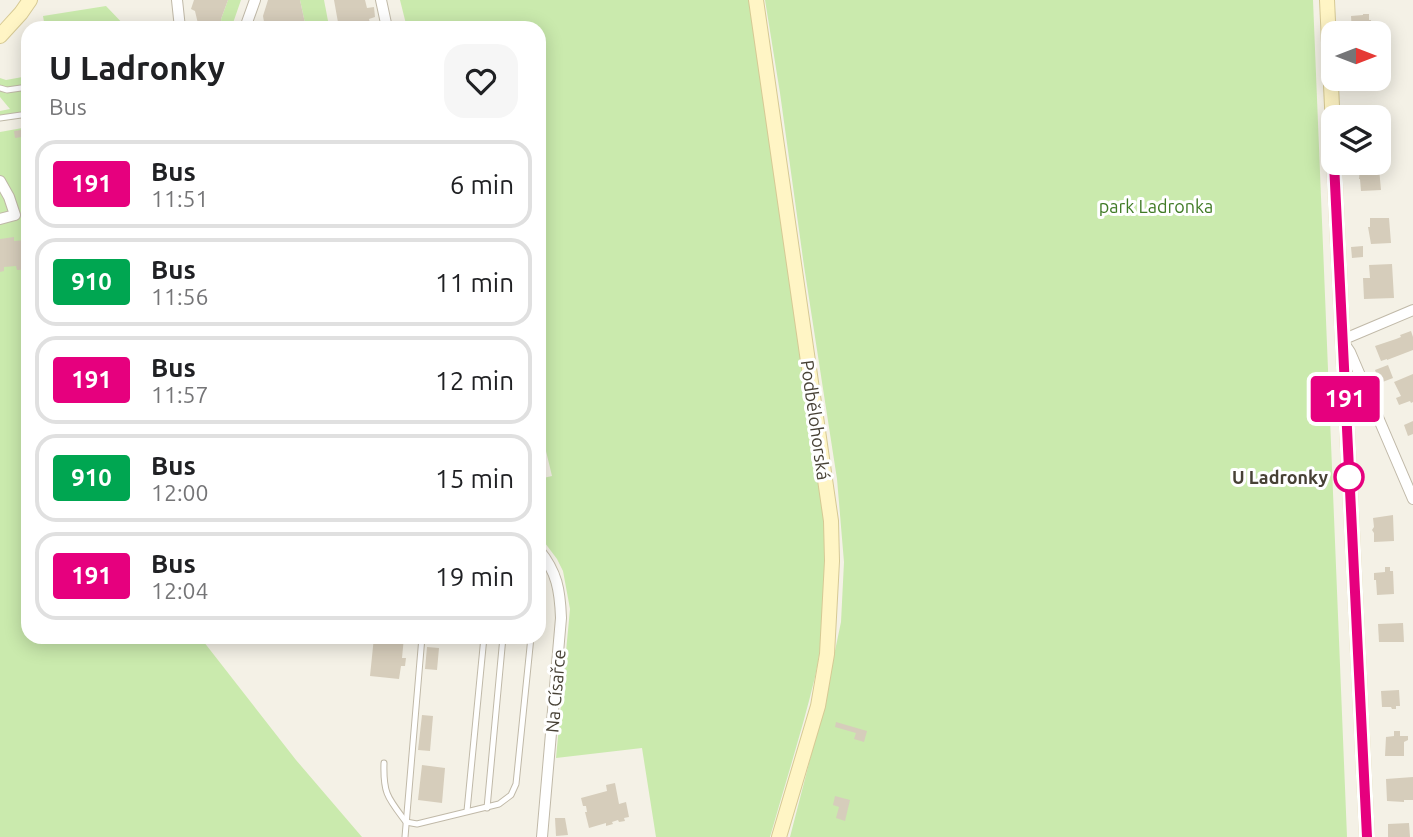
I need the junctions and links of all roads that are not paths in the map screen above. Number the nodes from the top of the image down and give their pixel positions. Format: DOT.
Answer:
graph roads {
  1 [pos="30,0"];
  2 [pos="177,0"];
  3 [pos="255,0"];
  4 [pos="381,0"];
  5 [pos="756,0"];
  6 [pos="1327,0"];
  7 [pos="179,21"];
  8 [pos="248,21"];
  9 [pos="386,21"];
  10 [pos="0,36"];
  11 [pos="0,88"];
  12 [pos="21,88"];
  13 [pos="1332,105"];
  14 [pos="21,115"];
  15 [pos="0,118"];
  16 [pos="1335,175"];
  17 [pos="0,181"];
  18 [pos="0,219"];
  19 [pos="1413,310"];
  20 [pos="1342,340"];
  21 [pos="1413,499"];
  22 [pos="546,561"];
  23 [pos="421,644"];
  24 [pos="483,644"];
  25 [pos="502,644"];
  26 [pos="530,644"];
  27 [pos="384,763"];
  28 [pos="487,808"];
  29 [pos="467,811"];
  30 [pos="406,822"];
  31 [pos="405,837"];
  32 [pos="542,837"];
  33 [pos="779,837"];
  34 [pos="1367,837"];
  1 -- 10 [label="street"];
  2 -- 7 [label="street"];
  3 -- 8 [label="street"];
  4 -- 9 [label="street"];
  5 -- 33 [label="street, Podbělohorská"];
  6 -- 13 [label="street"];
  11 -- 12 [label="lane"];
  14 -- 15 [label="lane"];
  16 -- 20 [label="street"];
  17 -- 18 [label="street"];
  19 -- 20 [label="street"];
  20 -- 21 [label="street"];
  20 -- 34 [label="street"];
  22 -- 32 [label="street, Na Císařce"];
  23 -- 30 [label="lane"];
  24 -- 29 [label="lane"];
  25 -- 28 [label="lane"];
  26 -- 28 [label="lane"];
  27 -- 30 [label="lane"];
  28 -- 29 [label="lane"];
  29 -- 30 [label="lane"];
  30 -- 31 [label="lane"];
}
